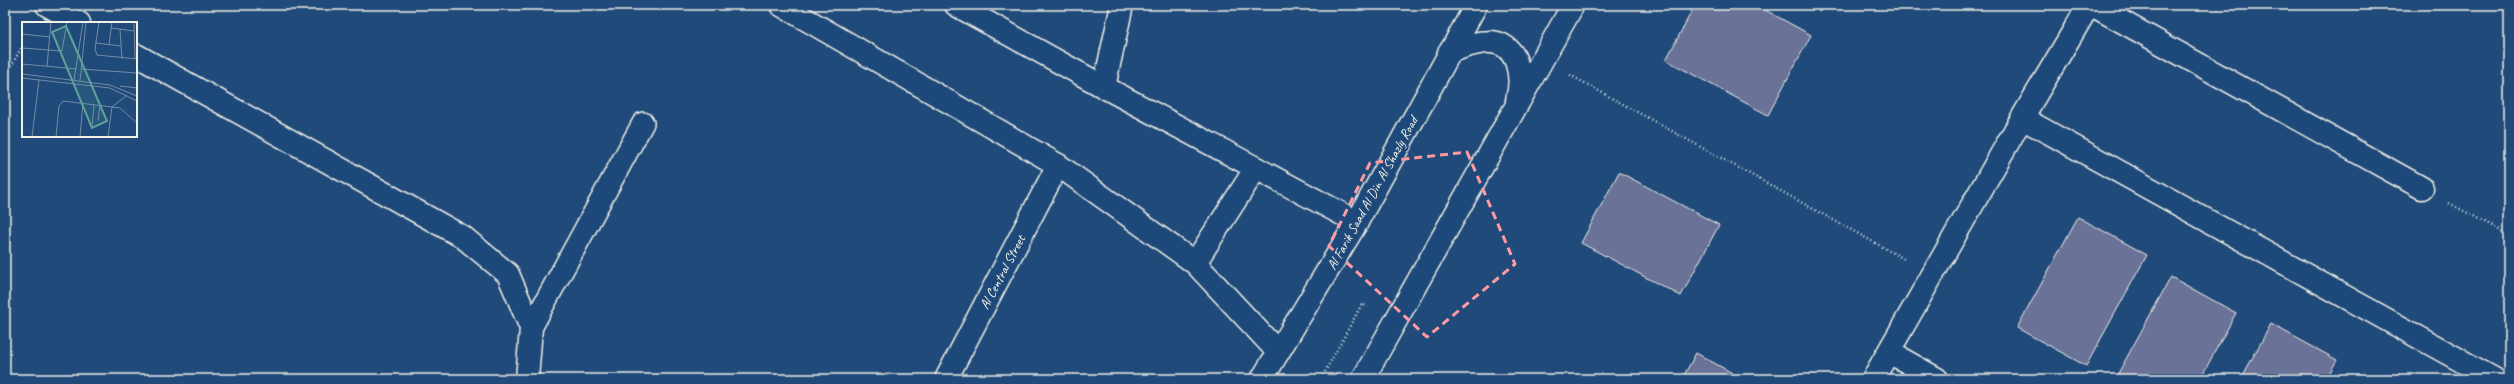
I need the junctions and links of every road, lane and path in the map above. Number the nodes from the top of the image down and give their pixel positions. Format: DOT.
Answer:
graph roads {
  1 [pos="47,5"];
  2 [pos="781,5"];
  3 [pos="956,5"];
  4 [pos="1122,5"];
  5 [pos="1476,5"];
  6 [pos="1574,5"];
  7 [pos="2089,5"];
  8 [pos="2092,5"];
  9 [pos="77,22"];
  10 [pos="22,47"];
  11 [pos="1449,52"];
  12 [pos="137,56"];
  13 [pos="1542,60"];
  14 [pos="5,77"];
  15 [pos="1104,87"];
  16 [pos="1516,107"];
  17 [pos="2022,118"];
  18 [pos="643,123"];
  19 [pos="1058,165"];
  20 [pos="1256,168"];
  21 [pos="2422,188"];
  22 [pos="1357,222"];
  23 [pos="2509,236"];
  24 [pos="1195,263"];
  25 [pos="1932,274"];
  26 [pos="531,328"];
  27 [pos="1278,352"];
  28 [pos="1889,352"];
  29 [pos="527,379"];
  30 [pos="946,379"];
  31 [pos="1262,379"];
  32 [pos="1363,379"];
  33 [pos="1873,379"];
  34 [pos="1937,379"];
  35 [pos="2494,379"];
  1 -- 9 [label="street"];
  2 -- 19 [label="street"];
  3 -- 15 [label="street"];
  4 -- 15 [label="street"];
  5 -- 11 [label="street, Al Farik Saad Al Din Al Shazly Road"];
  6 -- 13 [label="street"];
  7 -- 17 [label="street"];
  8 -- 21 [label="street"];
  10 -- 14 [label="path"];
  11 -- 16 [label="street"];
  11 -- 22 [label="street, Al Farik Saad Al Din Al Shazly Road"];
  12 -- 26 [label="street"];
  13 -- 16 [label="street"];
  13 -- 25 [label="path"];
  15 -- 20 [label="street"];
  16 -- 32 [label="street"];
  17 -- 25 [label="street"];
  17 -- 35 [label="street"];
  18 -- 26 [label="lane"];
  19 -- 24 [label="street"];
  19 -- 30 [label="street, Al Central Street"];
  20 -- 22 [label="street"];
  20 -- 24 [label="street"];
  21 -- 23 [label="path"];
  22 -- 27 [label="street, Al Farik Saad Al Din Al Shazly Road"];
  24 -- 27 [label="street"];
  25 -- 28 [label="street"];
  26 -- 29 [label="street"];
  27 -- 31 [label="street, Al Farik Saad Al Din Al Shazly Road"];
  28 -- 33 [label="street"];
  28 -- 34 [label="street"];
}
